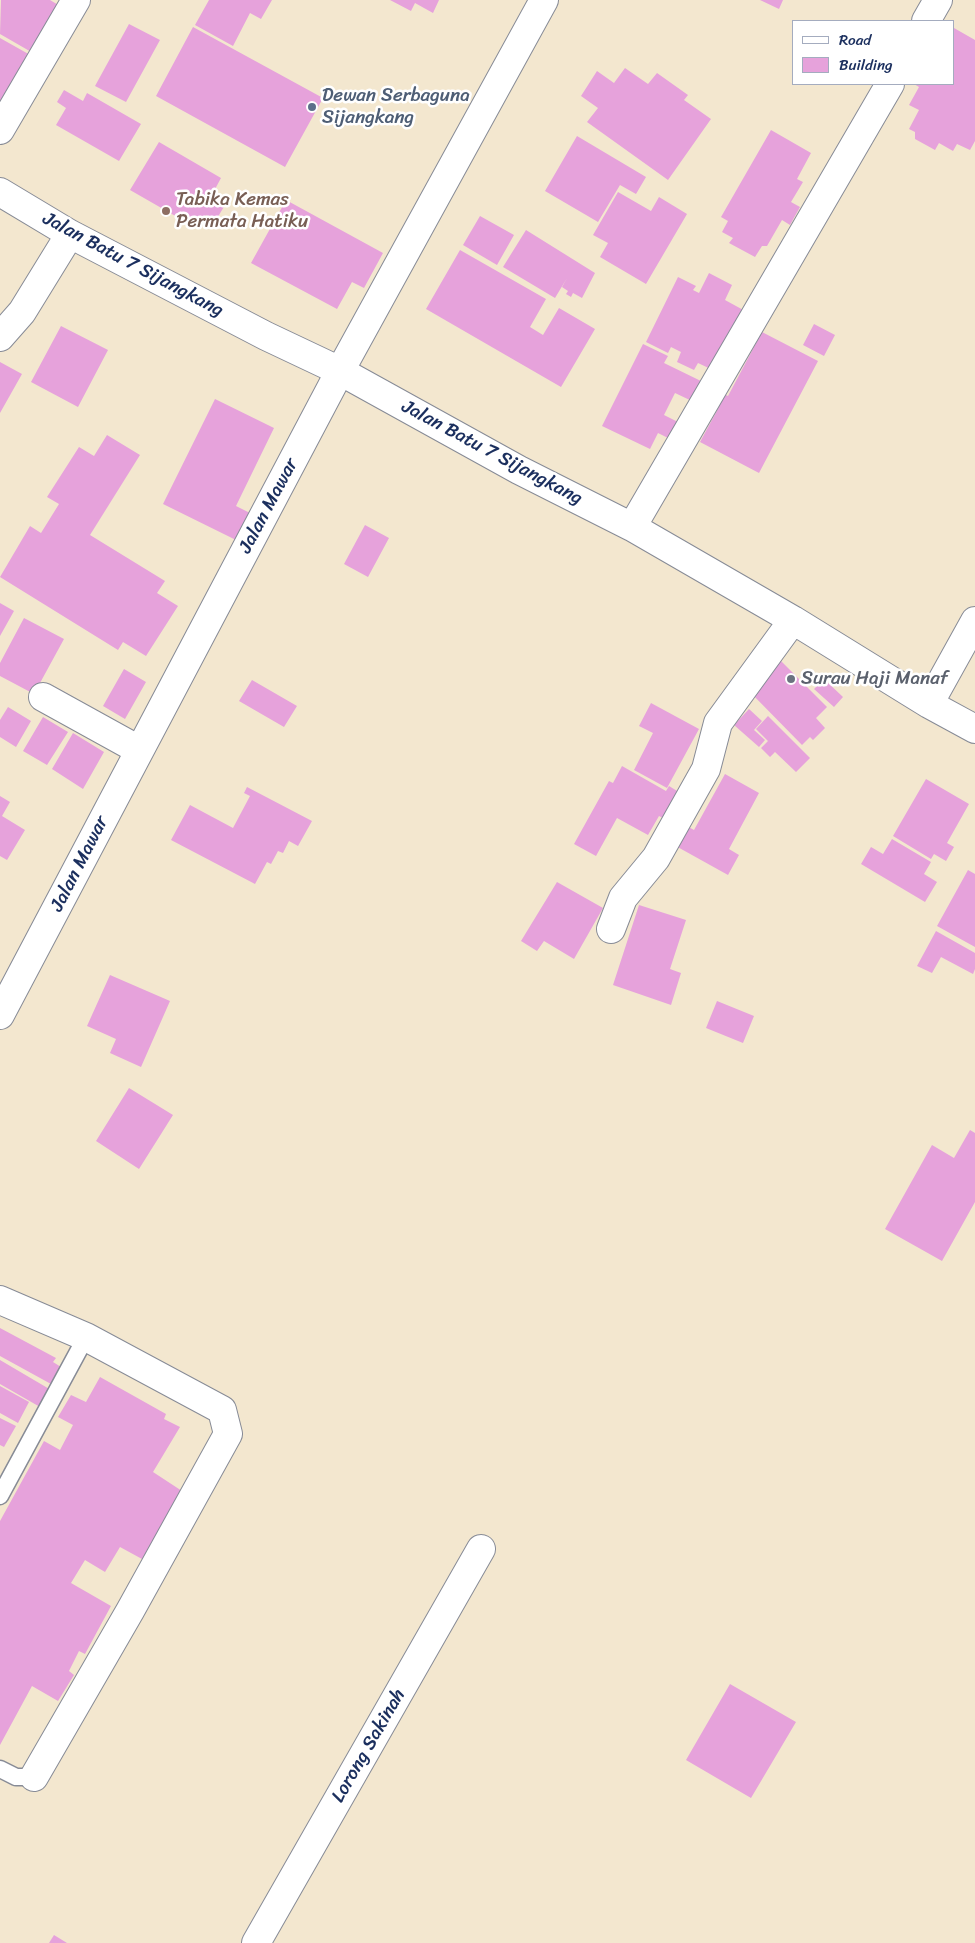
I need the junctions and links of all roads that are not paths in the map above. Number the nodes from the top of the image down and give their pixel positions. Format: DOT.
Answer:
graph roads {
  1 [pos="76,0"];
  2 [pos="544,0"];
  3 [pos="938,0"];
  4 [pos="927,20"];
  5 [pos="889,85"];
  6 [pos="0,130"];
  7 [pos="0,192"];
  8 [pos="70,234"];
  9 [pos="0,337"];
  10 [pos="340,371"];
  11 [pos="632,527"];
  12 [pos="793,620"];
  13 [pos="975,621"];
  14 [pos="43,697"];
  15 [pos="929,704"];
  16 [pos="975,729"];
  17 [pos="139,750"];
  18 [pos="611,928"];
  19 [pos="0,1015"];
  20 [pos="0,1300"];
  21 [pos="86,1337"];
  22 [pos="0,1496"];
  23 [pos="481,1549"];
  24 [pos="0,1769"];
  25 [pos="34,1777"];
  26 [pos="256,1943"];
  1 -- 6 [label="street"];
  2 -- 10 [label="street, Jalan Mawar"];
  3 -- 4 [label="street"];
  5 -- 11 [label="street"];
  7 -- 8 [label="street, Jalan Batu 7 Sijangkang"];
  8 -- 9 [label="street"];
  8 -- 10 [label="street, Jalan Batu 7 Sijangkang"];
  10 -- 11 [label="street, Jalan Batu 7 Sijangkang"];
  10 -- 17 [label="street, Jalan Mawar"];
  11 -- 12 [label="street, Jalan Batu 7 Sijangkang"];
  12 -- 15 [label="street, Jalan Batu 7 Sijangkang"];
  12 -- 18 [label="street"];
  13 -- 15 [label="street"];
  14 -- 17 [label="street"];
  15 -- 16 [label="street, Jalan Batu 7 Sijangkang"];
  17 -- 19 [label="street, Jalan Mawar"];
  20 -- 21 [label="street"];
  21 -- 22 [label="lane"];
  21 -- 25 [label="street"];
  23 -- 26 [label="street, Lorong Sakinah"];
  24 -- 25 [label="lane"];
}
